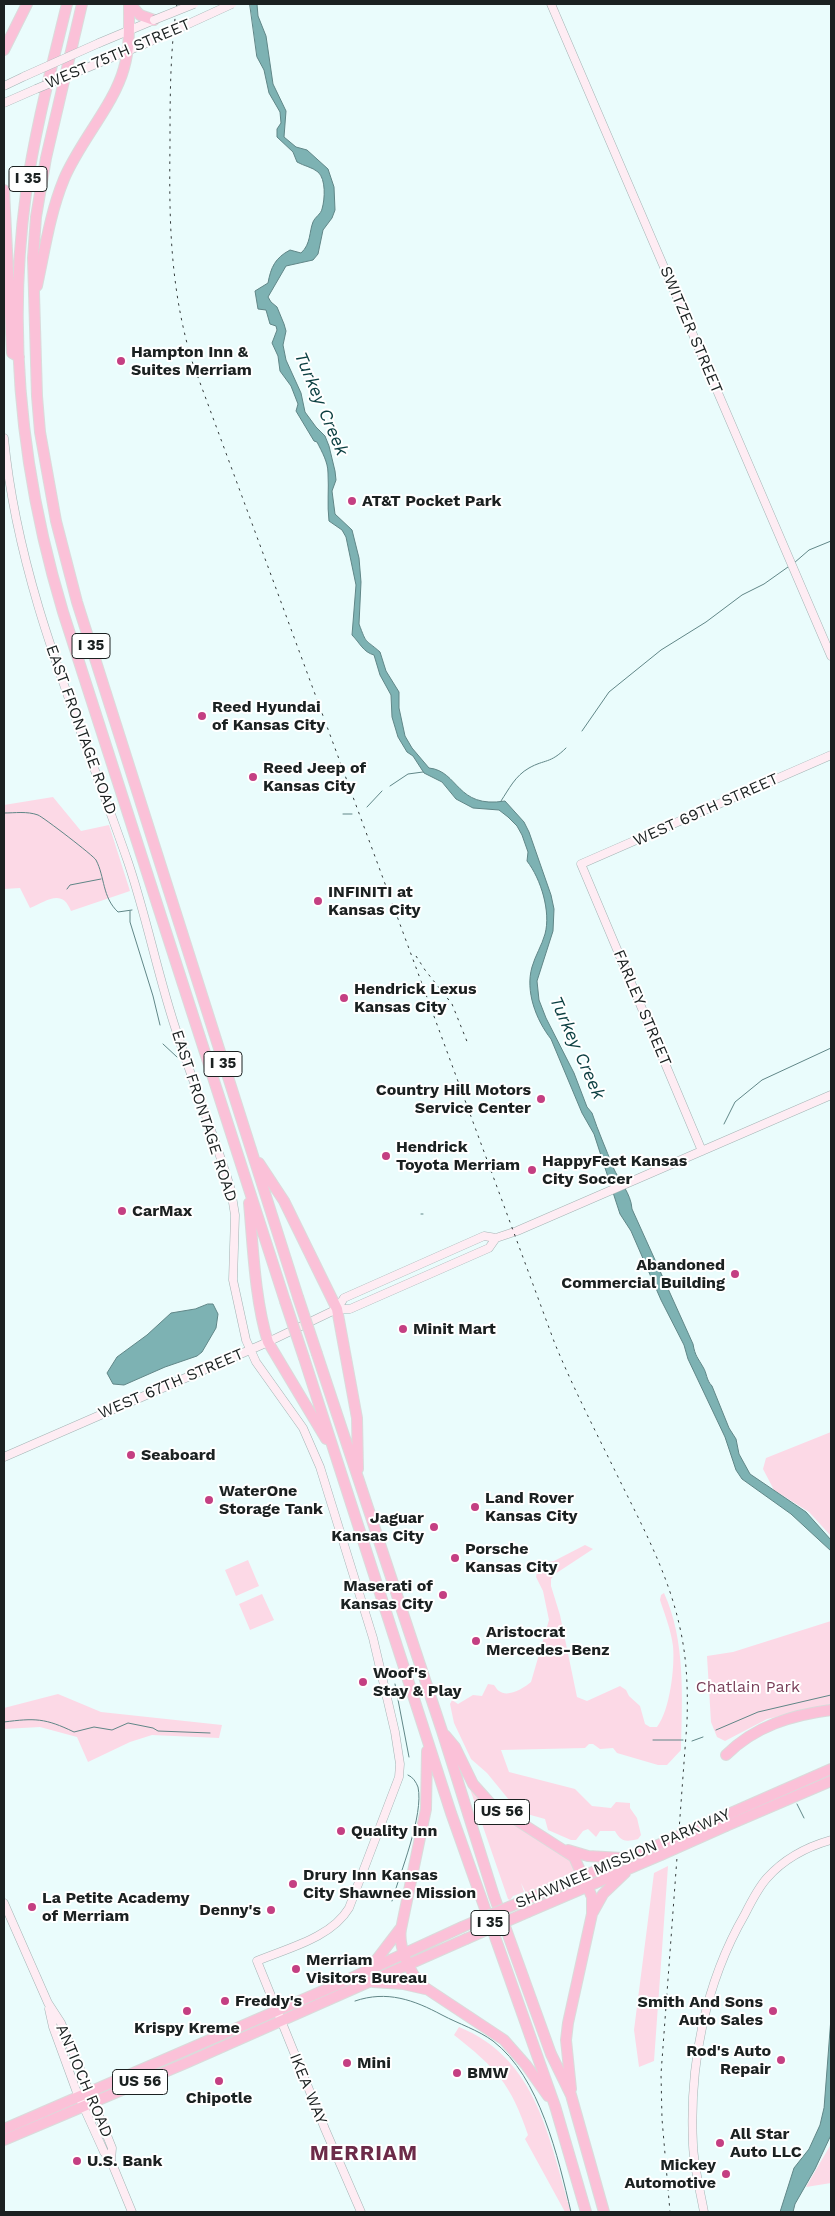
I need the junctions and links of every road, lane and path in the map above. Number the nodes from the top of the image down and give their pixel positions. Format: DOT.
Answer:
graph roads {
  1 [pos="27,4"];
  2 [pos="67,4"];
  3 [pos="82,4"];
  4 [pos="130,4"];
  5 [pos="194,4"];
  6 [pos="232,4"];
  7 [pos="552,4"];
  8 [pos="154,20"];
  9 [pos="129,30"];
  10 [pos="4,50"];
  11 [pos="127,51"];
  12 [pos="4,86"];
  13 [pos="4,103"];
  14 [pos="4,190"];
  15 [pos="34,306"];
  16 [pos="19,357"];
  17 [pos="4,438"];
  18 [pos="831,656"];
  19 [pos="831,755"];
  20 [pos="581,864"];
  21 [pos="831,1095"];
  22 [pos="702,1151"];
  23 [pos="252,1153"];
  24 [pos="247,1183"];
  25 [pos="496,1238"];
  26 [pos="393,1276"];
  27 [pos="398,1288"];
  28 [pos="337,1309"];
  29 [pos="268,1342"];
  30 [pos="250,1350"];
  31 [pos="334,1452"];
  32 [pos="4,1457"];
  33 [pos="358,1482"];
  34 [pos="831,1710"];
  35 [pos="442,1731"];
  36 [pos="427,1740"];
  37 [pos="726,1755"];
  38 [pos="830,1770"];
  39 [pos="831,1781"];
  40 [pos="725,1821"];
  41 [pos="831,1840"];
  42 [pos="560,1848"];
  43 [pos="628,1863"];
  44 [pos="583,1876"];
  45 [pos="587,1886"];
  46 [pos="4,1903"];
  47 [pos="592,1914"];
  48 [pos="401,1928"];
  49 [pos="404,1952"];
  50 [pos="257,1961"];
  51 [pos="409,1964"];
  52 [pos="370,1969"];
  53 [pos="369,1981"];
  54 [pos="429,1990"];
  55 [pos="48,2003"];
  56 [pos="279,2016"];
  57 [pos="212,2039"];
  58 [pos="186,2063"];
  59 [pos="571,2094"];
  60 [pos="92,2098"];
  61 [pos="82,2102"];
  62 [pos="554,2106"];
  63 [pos="4,2129"];
  64 [pos="4,2140"];
  65 [pos="111,2161"];
  66 [pos="132,2212"];
  67 [pos="361,2212"];
  68 [pos="586,2212"];
  69 [pos="604,2212"];
  70 [pos="704,2212"];
  1 -- 10 [label="highway"];
  2 -- 16 [label="highway, I 35"];
  3 -- 15 [label="highway, I 35"];
  4 -- 8 [label="highway"];
  4 -- 9 [label="highway"];
  5 -- 8 [label="street, WEST 75TH STREET, bridge"];
  6 -- 11 [label="street, WEST 75TH STREET, bridge"];
  7 -- 18 [label="street, SWITZER STREET"];
  8 -- 9 [label="street, WEST 75TH STREET"];
  9 -- 11 [label="highway"];
  9 -- 12 [label="street, WEST 75TH STREET, bridge"];
  11 -- 13 [label="street, WEST 75TH STREET, bridge"];
  11 -- 15 [label="highway"];
  14 -- 16 [label="highway"];
  15 -- 23 [label="highway, I 35"];
  16 -- 24 [label="highway, I 35"];
  17 -- 30 [label="street, EAST FRONTAGE ROAD"];
  19 -- 20 [label="street, WEST 69TH STREET"];
  20 -- 22 [label="street, FARLEY STREET"];
  21 -- 22 [label="street, WEST 67TH STREET"];
  22 -- 25 [label="street, WEST 67TH STREET"];
  23 -- 28 [label="highway"];
  23 -- 33 [label="highway, I 35, bridge"];
  24 -- 29 [label="highway"];
  24 -- 31 [label="highway, I 35, bridge"];
  25 -- 26 [label="street, WEST 67TH STREET"];
  25 -- 27 [label="street, WEST 67TH STREET"];
  26 -- 27 [label="street"];
  26 -- 28 [label="street, WEST 67TH STREET"];
  27 -- 28 [label="street, WEST 67TH STREET"];
  28 -- 29 [label="street, WEST 67TH STREET"];
  28 -- 33 [label="highway"];
  29 -- 30 [label="street, WEST 67TH STREET"];
  29 -- 31 [label="highway"];
  30 -- 32 [label="street, WEST 67TH STREET"];
  30 -- 50 [label="street, EAST FRONTAGE ROAD"];
  31 -- 36 [label="highway, I 35"];
  33 -- 35 [label="highway, I 35"];
  34 -- 37 [label="highway"];
  35 -- 42 [label="highway, US 56"];
  35 -- 59 [label="highway, I 35"];
  36 -- 48 [label="highway, US 56"];
  36 -- 62 [label="highway, I 35"];
  38 -- 40 [label="highway, SHAWNEE MISSION PARKWAY"];
  39 -- 40 [label="highway, SHAWNEE MISSION PARKWAY"];
  40 -- 43 [label="highway, SHAWNEE MISSION PARKWAY, bridge"];
  41 -- 70 [label="street"];
  42 -- 43 [label="highway"];
  42 -- 44 [label="highway, US 56"];
  43 -- 44 [label="highway, SHAWNEE MISSION PARKWAY"];
  43 -- 45 [label="highway, SHAWNEE MISSION PARKWAY"];
  43 -- 47 [label="highway"];
  44 -- 45 [label="highway, US 56"];
  44 -- 49 [label="highway, SHAWNEE MISSION PARKWAY, bridge"];
  45 -- 47 [label="highway"];
  45 -- 51 [label="highway, SHAWNEE MISSION PARKWAY / US 56, bridge"];
  46 -- 55 [label="street, ANTIOCH ROAD"];
  47 -- 59 [label="highway"];
  48 -- 49 [label="highway"];
  48 -- 52 [label="highway, US 56"];
  49 -- 51 [label="highway"];
  49 -- 52 [label="highway, SHAWNEE MISSION PARKWAY"];
  50 -- 56 [label="street, IKEA WAY"];
  51 -- 53 [label="highway, SHAWNEE MISSION PARKWAY / US 56"];
  51 -- 54 [label="highway"];
  52 -- 56 [label="highway, SHAWNEE MISSION PARKWAY / US 56"];
  53 -- 54 [label="highway"];
  53 -- 56 [label="highway, SHAWNEE MISSION PARKWAY / US 56"];
  54 -- 62 [label="highway"];
  55 -- 60 [label="street, ANTIOCH ROAD"];
  55 -- 61 [label="street, ANTIOCH ROAD"];
  56 -- 57 [label="highway, SHAWNEE MISSION PARKWAY / US 56"];
  56 -- 58 [label="highway, SHAWNEE MISSION PARKWAY / US 56"];
  56 -- 67 [label="street, IKEA WAY"];
  57 -- 58 [label="highway"];
  57 -- 60 [label="highway, SHAWNEE MISSION PARKWAY / US 56"];
  58 -- 60 [label="highway, SHAWNEE MISSION PARKWAY / US 56"];
  59 -- 69 [label="highway, I 35"];
  60 -- 61 [label="highway, SHAWNEE MISSION PARKWAY / US 56"];
  60 -- 65 [label="street, ANTIOCH ROAD"];
  61 -- 63 [label="highway, SHAWNEE MISSION PARKWAY / US 56"];
  61 -- 64 [label="highway, SHAWNEE MISSION PARKWAY / US 56"];
  61 -- 65 [label="street, ANTIOCH ROAD"];
  62 -- 68 [label="highway, I 35"];
  65 -- 66 [label="street, ANTIOCH ROAD"];
}
